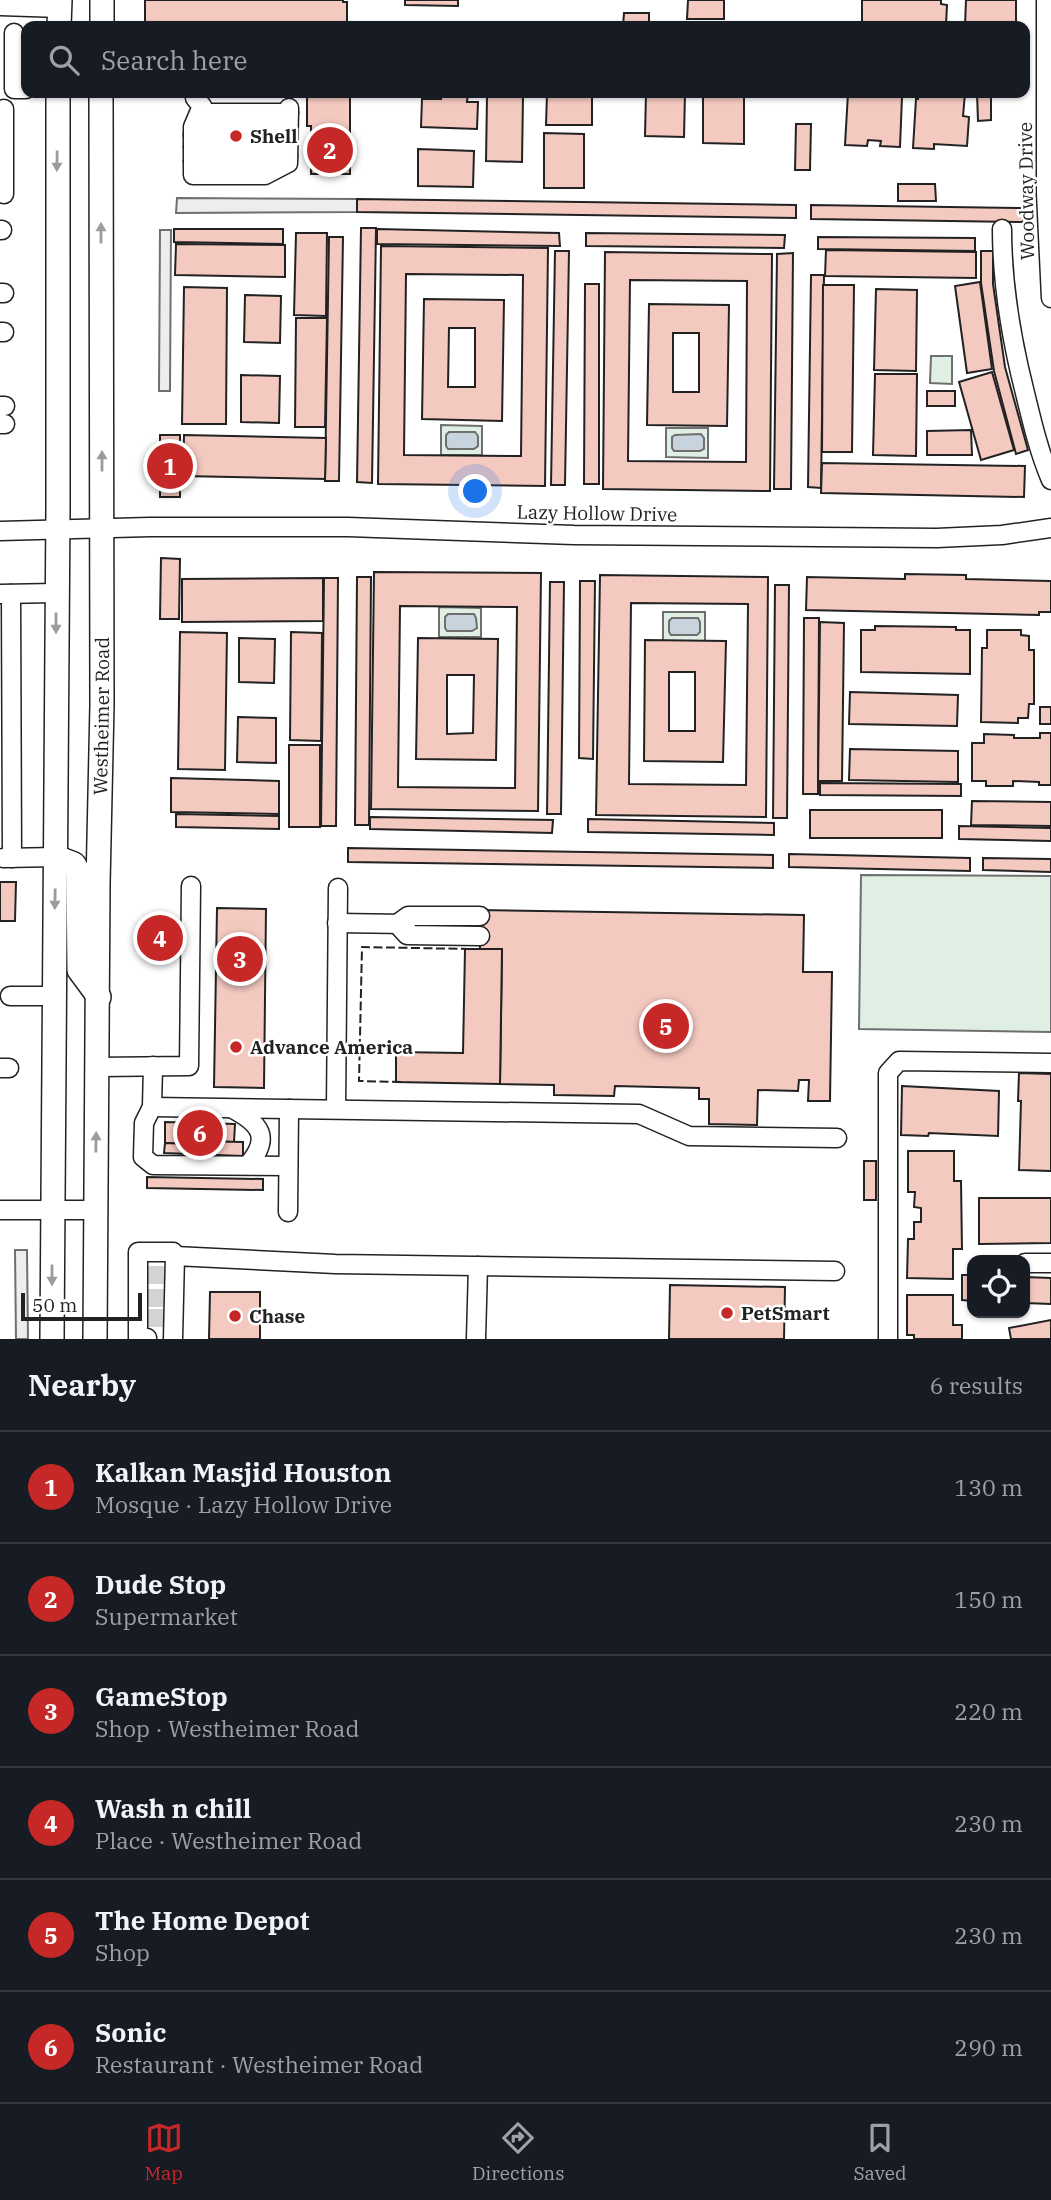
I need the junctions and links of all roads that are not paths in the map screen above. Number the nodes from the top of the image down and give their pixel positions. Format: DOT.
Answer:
graph roads {
  1 [pos="102,0"];
  2 [pos="1046,0"];
  3 [pos="31,3"];
  4 [pos="0,6"];
  5 [pos="60,11"];
  6 [pos="102,21"];
  7 [pos="14,33"];
  8 [pos="14,89"];
  9 [pos="58,98"];
  10 [pos="101,98"];
  11 [pos="195,98"];
  12 [pos="4,109"];
  13 [pos="288,130"];
  14 [pos="193,143"];
  15 [pos="4,194"];
  16 [pos="1002,229"];
  17 [pos="1050,235"];
  18 [pos="1051,298"];
  19 [pos="1051,480"];
  20 [pos="1051,528"];
  21 [pos="102,529"];
  22 [pos="57,530"];
  23 [pos="0,531"];
  24 [pos="56,593"];
  25 [pos="5,594"];
  26 [pos="55,857"];
  27 [pos="6,858"];
  28 [pos="191,886"];
  29 [pos="338,888"];
  30 [pos="338,923"];
  31 [pos="480,926"];
  32 [pos="10,996"];
  33 [pos="54,996"];
  34 [pos="99,997"];
  35 [pos="1051,1063"];
  36 [pos="153,1066"];
  37 [pos="98,1067"];
  38 [pos="152,1107"];
  39 [pos="232,1108"];
  40 [pos="289,1109"];
  41 [pos="336,1109"];
  42 [pos="837,1138"];
  43 [pos="248,1165"];
  44 [pos="288,1166"];
  45 [pos="0,1210"];
  46 [pos="52,1210"];
  47 [pos="95,1210"];
  48 [pos="288,1212"];
  49 [pos="176,1256"];
  50 [pos="1030,1263"];
  51 [pos="1051,1263"];
  52 [pos="478,1266"];
  53 [pos="835,1272"];
  54 [pos="147,1338"];
  55 [pos="171,1338"];
  56 [pos="52,1339"];
  57 [pos="95,1339"];
  58 [pos="477,1339"];
  59 [pos="888,1339"];
  1 -- 6 [label="main road"];
  2 -- 17 [label="street, Woodway Drive"];
  3 -- 4 [label="street"];
  3 -- 5 [label="street"];
  7 -- 8 [label="street"];
  9 -- 22 [label="main road, one-way"];
  21 -- 10 [label="main road, Westheimer Road, one-way"];
  11 -- 14 [label="street"];
  12 -- 15 [label="street"];
  13 -- 14 [label="street"];
  13 -- 14 [label="street"];
  13 -- 14 [label="street"];
  16 -- 19 [label="street"];
  17 -- 18 [label="street, Woodway Drive"];
  20 -- 21 [label="street, Lazy Hollow Drive"];
  21 -- 22 [label="street, Lazy Hollow Drive"];
  21 -- 34 [label="main road, Westheimer Road"];
  22 -- 23 [label="street, Lazy Hollow Drive"];
  22 -- 24 [label="main road"];
  24 -- 25 [label="street"];
  24 -- 26 [label="main road, one-way"];
  25 -- 27 [label="street"];
  26 -- 27 [label="street"];
  26 -- 33 [label="main road, one-way"];
  26 -- 34 [label="main road"];
  28 -- 36 [label="street"];
  29 -- 30 [label="street"];
  30 -- 31 [label="street"];
  30 -- 41 [label="street"];
  32 -- 33 [label="street"];
  33 -- 46 [label="main road"];
  34 -- 37 [label="main road, Westheimer Road"];
  35 -- 59 [label="street"];
  36 -- 37 [label="street"];
  36 -- 38 [label="street"];
  47 -- 37 [label="main road, Westheimer Road, one-way"];
  38 -- 39 [label="street"];
  38 -- 43 [label="street"];
  39 -- 40 [label="street"];
  39 -- 43 [label="street"];
  40 -- 41 [label="street"];
  40 -- 44 [label="street"];
  41 -- 42 [label="street"];
  43 -- 44 [label="street"];
  44 -- 48 [label="street"];
  45 -- 46 [label="street"];
  46 -- 47 [label="street"];
  46 -- 56 [label="main road, one-way"];
  47 -- 57 [label="main road, Westheimer Road"];
  49 -- 52 [label="street"];
  49 -- 54 [label="street"];
  49 -- 55 [label="street"];
  50 -- 51 [label="street"];
  52 -- 53 [label="street"];
  52 -- 58 [label="street"];
}
